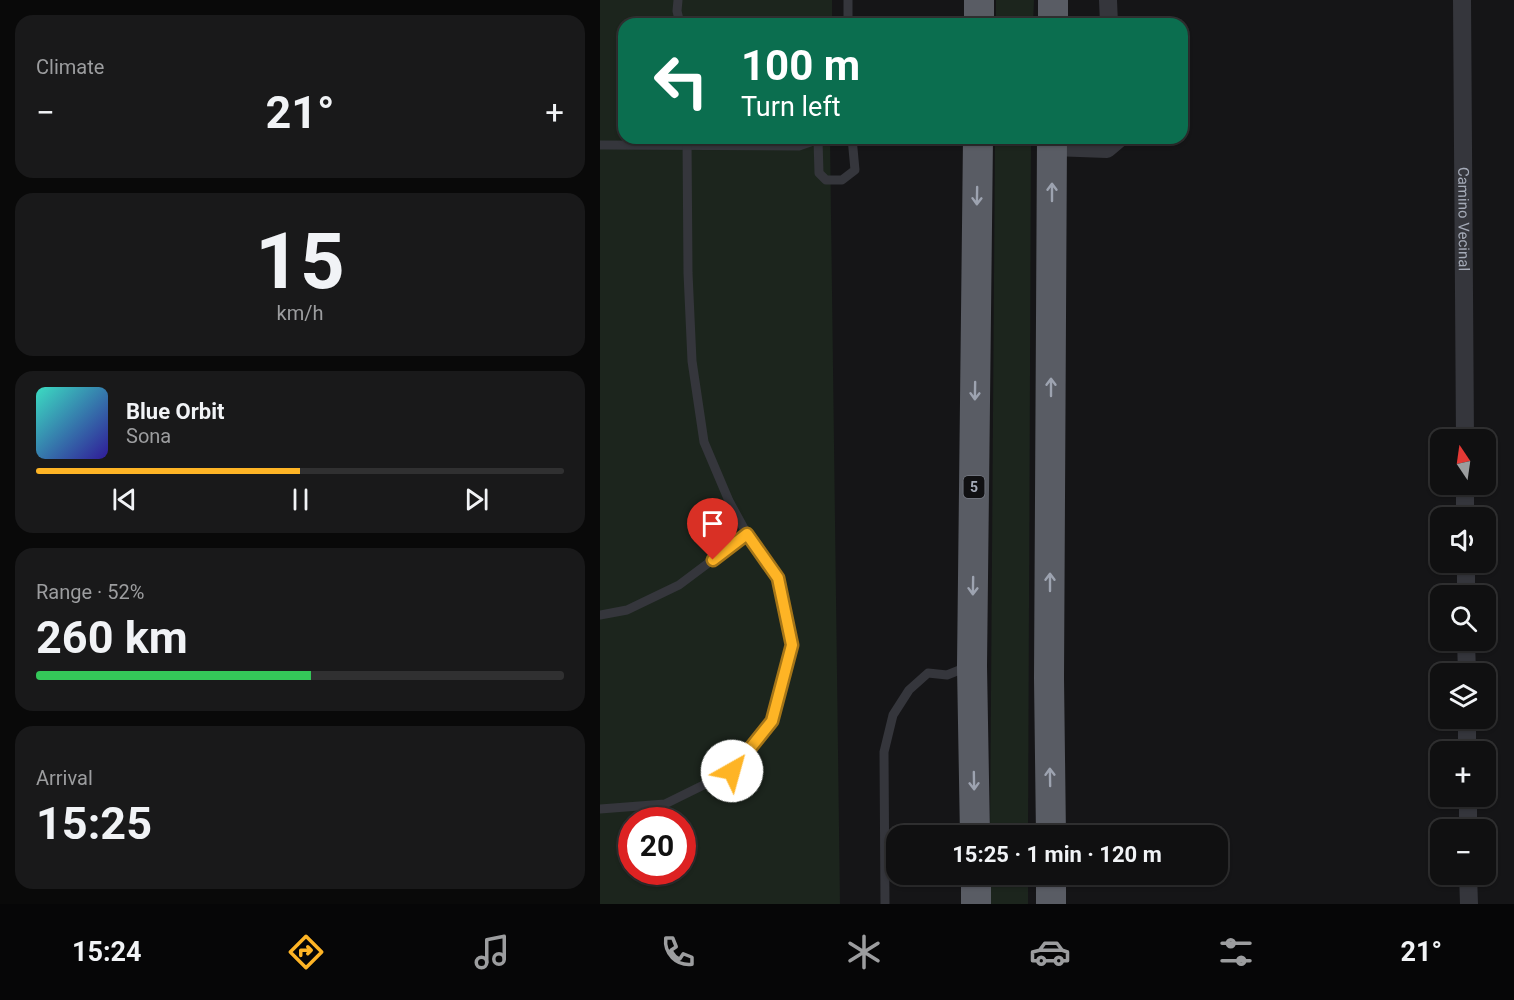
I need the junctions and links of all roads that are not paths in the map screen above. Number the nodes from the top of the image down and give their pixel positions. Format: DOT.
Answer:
graph roads {
  1 [pos="678,0"];
  2 [pos="848,0"];
  3 [pos="979,0"];
  4 [pos="1053,0"];
  5 [pos="1108,0"];
  6 [pos="1462,0"];
  7 [pos="679,18"];
  8 [pos="848,18"];
  9 [pos="979,18"];
  10 [pos="1053,18"];
  11 [pos="1109,18"];
  12 [pos="644,144"];
  13 [pos="687,144"];
  14 [pos="743,144"];
  15 [pos="805,144"];
  16 [pos="820,144"];
  17 [pos="853,144"];
  18 [pos="978,144"];
  19 [pos="1052,144"];
  20 [pos="1061,144"];
  21 [pos="1113,144"];
  22 [pos="600,146"];
  23 [pos="1465,429"];
  24 [pos="747,534"];
  25 [pos="600,615"];
  26 [pos="972,666"];
  27 [pos="600,809"];
  28 [pos="975,825"];
  29 [pos="1051,825"];
  30 [pos="976,885"];
  31 [pos="1051,885"];
  32 [pos="1468,885"];
  33 [pos="885,904"];
  34 [pos="976,904"];
  35 [pos="1051,904"];
  36 [pos="1469,904"];
  1 -- 7 [label="lane"];
  2 -- 8 [label="lane"];
  3 -- 9 [label="highway"];
  4 -- 10 [label="highway"];
  5 -- 11 [label="street"];
  6 -- 23 [label="street, Camino Vecinal"];
  12 -- 22 [label="lane"];
  13 -- 24 [label="lane"];
  14 -- 15 [label="lane"];
  16 -- 17 [label="lane"];
  18 -- 26 [label="highway, 5, one-way"];
  29 -- 19 [label="highway, one-way"];
  20 -- 21 [label="street"];
  24 -- 25 [label="lane"];
  24 -- 27 [label="lane"];
  26 -- 28 [label="highway, 5, one-way"];
  26 -- 33 [label="lane"];
  30 -- 34 [label="highway"];
  31 -- 35 [label="highway"];
  32 -- 36 [label="street"];
}
